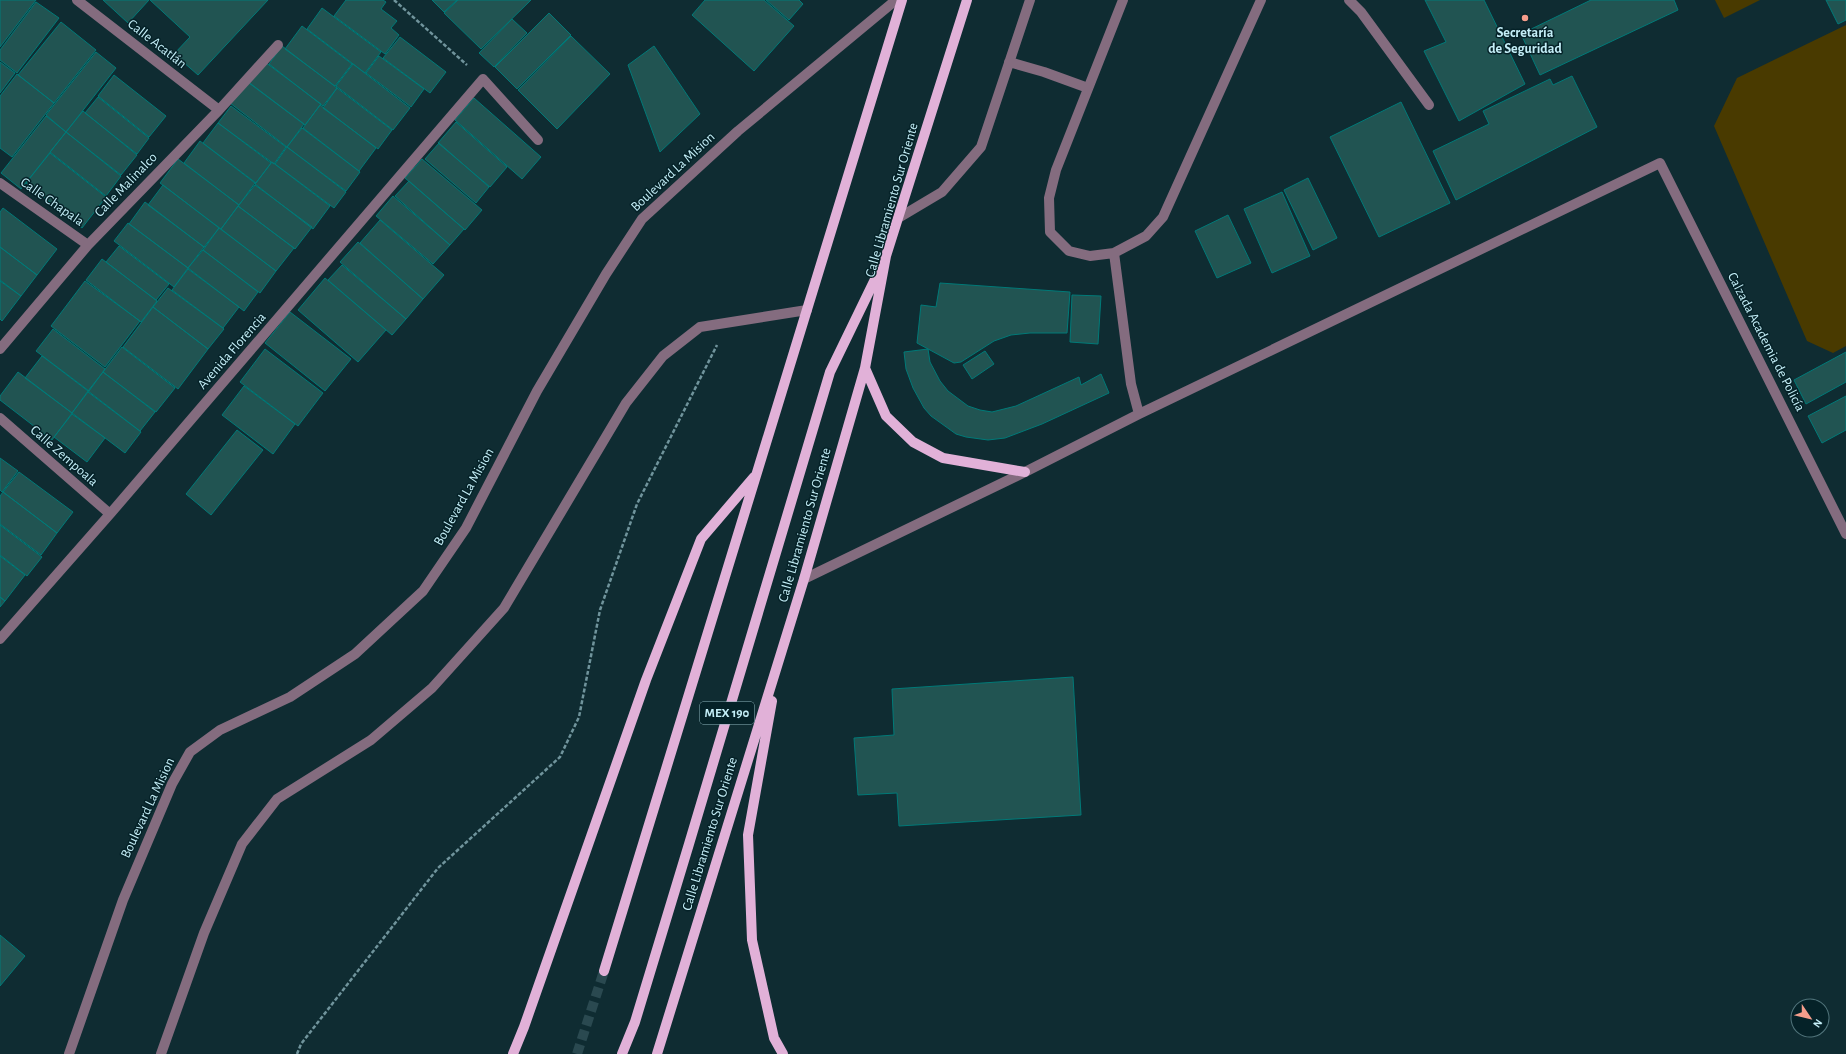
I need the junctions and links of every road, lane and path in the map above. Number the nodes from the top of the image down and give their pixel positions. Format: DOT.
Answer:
graph roads {
  1 [pos="77,0"];
  2 [pos="394,0"];
  3 [pos="896,0"];
  4 [pos="902,0"];
  5 [pos="967,0"];
  6 [pos="1030,0"];
  7 [pos="1123,0"];
  8 [pos="1261,0"];
  9 [pos="1349,0"];
  10 [pos="278,45"];
  11 [pos="1009,62"];
  12 [pos="483,79"];
  13 [pos="1088,88"];
  14 [pos="1429,105"];
  15 [pos="219,110"];
  16 [pos="538,140"];
  17 [pos="0,183"];
  18 [pos="900,217"];
  19 [pos="88,245"];
  20 [pos="1114,253"];
  21 [pos="886,256"];
  22 [pos="807,310"];
  23 [pos="729,321"];
  24 [pos="0,349"];
  25 [pos="865,368"];
  26 [pos="1139,414"];
  27 [pos="0,418"];
  28 [pos="1025,472"];
  29 [pos="756,474"];
  30 [pos="110,514"];
  31 [pos="1846,534"];
  32 [pos="804,579"];
  33 [pos="0,639"];
  34 [pos="779,660"];
  35 [pos="604,971"];
  36 [pos="69,1054"];
  37 [pos="161,1054"];
  38 [pos="297,1054"];
  39 [pos="513,1054"];
  40 [pos="622,1054"];
  41 [pos="657,1054"];
  42 [pos="783,1054"];
  1 -- 15 [label="street, Calle Acatlán"];
  2 -- 12 [label="path"];
  3 -- 36 [label="street, Boulevard La Mision"];
  4 -- 22 [label="main road"];
  5 -- 18 [label="main road, Calle Libramiento Sur Oriente"];
  6 -- 11 [label="street"];
  7 -- 13 [label="street"];
  8 -- 20 [label="street"];
  9 -- 14 [label="street"];
  10 -- 15 [label="street, Calle Malinalco"];
  11 -- 13 [label="street"];
  11 -- 18 [label="street"];
  12 -- 16 [label="street"];
  12 -- 30 [label="street, Avenida Florencia"];
  13 -- 20 [label="street"];
  15 -- 19 [label="street, Calle Malinalco"];
  17 -- 19 [label="street, Calle Chapala"];
  18 -- 21 [label="main road, Calle Libramiento Sur Oriente"];
  19 -- 24 [label="street, Calle Malinalco"];
  20 -- 26 [label="street"];
  21 -- 25 [label="main road, Calle Libramiento Sur Oriente"];
  21 -- 40 [label="main road, MEX 190"];
  22 -- 23 [label="street"];
  22 -- 29 [label="main road"];
  23 -- 37 [label="street"];
  23 -- 38 [label="path"];
  25 -- 28 [label="main road"];
  25 -- 32 [label="main road, Calle Libramiento Sur Oriente"];
  26 -- 28 [label="street"];
  26 -- 31 [label="street, Calzada Academia de Policía"];
  27 -- 30 [label="street, Calle Zempoala"];
  28 -- 32 [label="street"];
  29 -- 35 [label="main road"];
  29 -- 39 [label="main road"];
  30 -- 33 [label="street, Avenida Florencia"];
  32 -- 34 [label="main road, Calle Libramiento Sur Oriente"];
  34 -- 41 [label="main road, Calle Libramiento Sur Oriente"];
  34 -- 42 [label="main road"];
}
